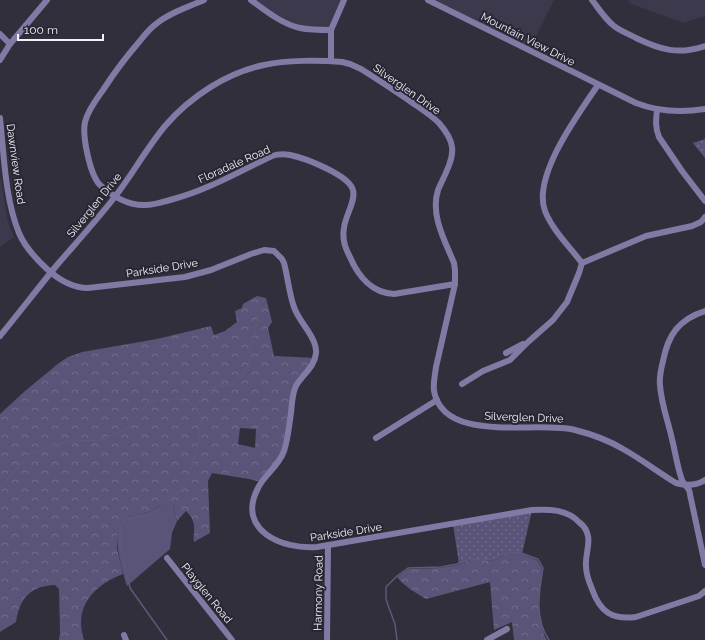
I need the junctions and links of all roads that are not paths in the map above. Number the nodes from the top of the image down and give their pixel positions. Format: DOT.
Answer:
graph roads {
  1 [pos="46,0"];
  2 [pos="204,0"];
  3 [pos="251,0"];
  4 [pos="344,0"];
  5 [pos="428,0"];
  6 [pos="592,0"];
  7 [pos="331,30"];
  8 [pos="0,34"];
  9 [pos="10,44"];
  10 [pos="705,46"];
  11 [pos="0,60"];
  12 [pos="331,61"];
  13 [pos="598,85"];
  14 [pos="705,109"];
  15 [pos="657,110"];
  16 [pos="0,118"];
  17 [pos="115,197"];
  18 [pos="705,201"];
  19 [pos="705,217"];
  20 [pos="582,263"];
  21 [pos="51,273"];
  22 [pos="455,284"];
  23 [pos="705,311"];
  24 [pos="0,336"];
  25 [pos="528,342"];
  26 [pos="506,353"];
  27 [pos="462,384"];
  28 [pos="437,400"];
  29 [pos="376,438"];
  30 [pos="705,480"];
  31 [pos="684,485"];
  32 [pos="328,545"];
  33 [pos="167,558"];
  34 [pos="705,565"];
  35 [pos="705,591"];
  36 [pos="507,629"];
  37 [pos="232,640"];
  38 [pos="327,640"];
  39 [pos="487,640"];
  1 -- 9 [label="street"];
  2 -- 17 [label="street"];
  3 -- 7 [label="street"];
  4 -- 7 [label="street"];
  5 -- 13 [label="street, Mountain View Drive"];
  6 -- 10 [label="street"];
  7 -- 12 [label="street"];
  8 -- 9 [label="street"];
  9 -- 11 [label="street"];
  12 -- 17 [label="street, Silverglen Drive"];
  12 -- 22 [label="street, Silverglen Drive"];
  13 -- 15 [label="street, Mountain View Drive"];
  13 -- 20 [label="street"];
  14 -- 15 [label="street, Mountain View Drive"];
  15 -- 18 [label="street"];
  16 -- 21 [label="street, Dawnview Road"];
  17 -- 21 [label="street, Silverglen Drive"];
  17 -- 22 [label="street, Floradale Road"];
  19 -- 20 [label="street"];
  20 -- 25 [label="street"];
  21 -- 24 [label="street, Silverglen Drive"];
  21 -- 32 [label="street, Parkside Drive"];
  22 -- 28 [label="street, Silverglen Drive"];
  23 -- 31 [label="street"];
  25 -- 26 [label="street"];
  25 -- 27 [label="street"];
  28 -- 29 [label="street"];
  28 -- 31 [label="street, Silverglen Drive"];
  30 -- 31 [label="street"];
  31 -- 34 [label="street"];
  32 -- 35 [label="street, Parkside Drive"];
  32 -- 38 [label="street, Harmony Road"];
  33 -- 37 [label="street, Playglen Road"];
  36 -- 39 [label="street"];
}
